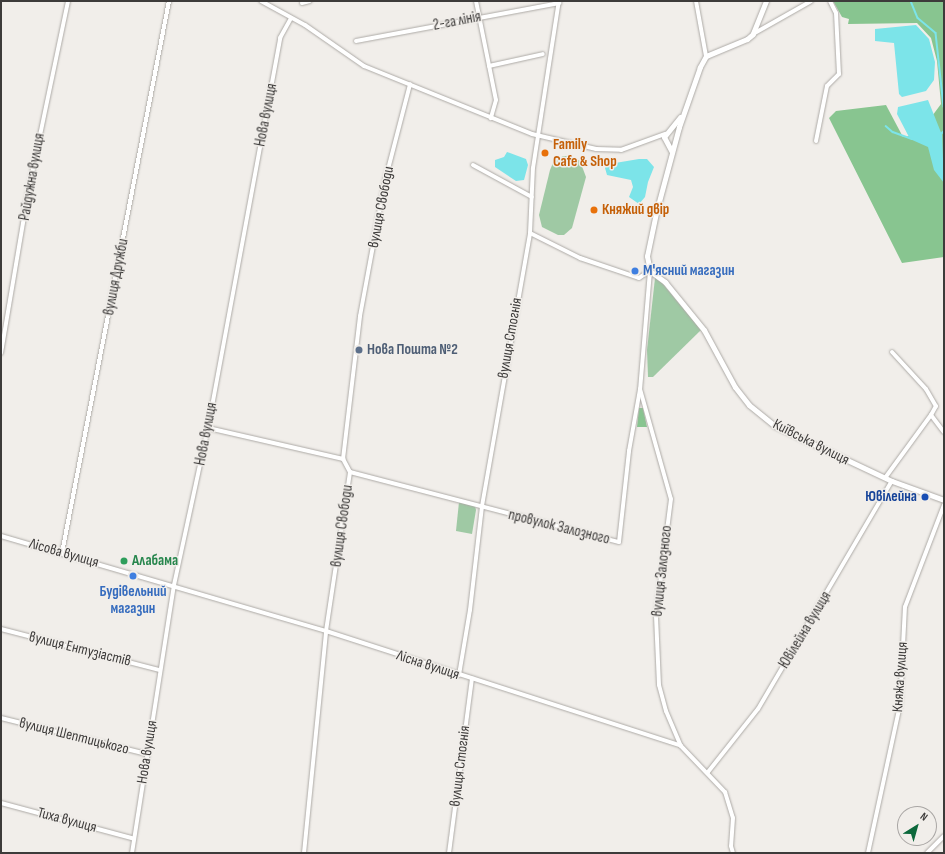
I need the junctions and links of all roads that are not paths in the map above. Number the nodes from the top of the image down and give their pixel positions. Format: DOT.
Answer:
graph roads {
  1 [pos="68,1"];
  2 [pos="169,1"];
  3 [pos="261,1"];
  4 [pos="310,1"];
  5 [pos="476,1"];
  6 [pos="696,1"];
  7 [pos="766,1"];
  8 [pos="811,1"];
  9 [pos="830,1"];
  10 [pos="559,2"];
  11 [pos="302,3"];
  12 [pos="479,16"];
  13 [pos="291,18"];
  14 [pos="753,34"];
  15 [pos="356,41"];
  16 [pos="543,54"];
  17 [pos="706,56"];
  18 [pos="489,66"];
  19 [pos="410,84"];
  20 [pos="682,115"];
  21 [pos="491,118"];
  22 [pos="666,132"];
  23 [pos="539,136"];
  24 [pos="654,139"];
  25 [pos="676,139"];
  26 [pos="816,141"];
  27 [pos="667,142"];
  28 [pos="672,153"];
  29 [pos="473,165"];
  30 [pos="532,197"];
  31 [pos="530,233"];
  32 [pos="650,271"];
  33 [pos="892,352"];
  34 [pos="1,353"];
  35 [pos="640,388"];
  36 [pos="931,415"];
  37 [pos="208,428"];
  38 [pos="944,432"];
  39 [pos="343,459"];
  40 [pos="350,472"];
  41 [pos="885,478"];
  42 [pos="892,481"];
  43 [pos="944,500"];
  44 [pos="944,505"];
  45 [pos="482,506"];
  46 [pos="1,536"];
  47 [pos="62,553"];
  48 [pos="174,585"];
  49 [pos="1,629"];
  50 [pos="326,632"];
  51 [pos="160,670"];
  52 [pos="459,675"];
  53 [pos="472,679"];
  54 [pos="1,718"];
  55 [pos="681,746"];
  56 [pos="147,754"];
  57 [pos="708,772"];
  58 [pos="1,803"];
  59 [pos="944,836"];
  60 [pos="132,838"];
  61 [pos="132,853"];
  62 [pos="304,853"];
  63 [pos="449,853"];
  64 [pos="733,853"];
  65 [pos="868,853"];
  66 [pos="927,853"];
  1 -- 34 [label="street, Райдужна вулиця"];
  2 -- 47 [label="street, вулиця Дружби"];
  3 -- 13 [label="street"];
  4 -- 11 [label="street"];
  5 -- 12 [label="street"];
  6 -- 17 [label="street"];
  7 -- 14 [label="street"];
  8 -- 14 [label="street"];
  9 -- 26 [label="street"];
  10 -- 12 [label="street, 2-га лінія"];
  10 -- 23 [label="street, вулиця Стогнія"];
  12 -- 15 [label="street, 2-га лінія"];
  12 -- 18 [label="street"];
  13 -- 19 [label="street"];
  13 -- 37 [label="street, Нова вулиця"];
  14 -- 17 [label="street"];
  16 -- 18 [label="street"];
  17 -- 20 [label="street"];
  18 -- 21 [label="street"];
  19 -- 21 [label="street"];
  19 -- 39 [label="street, вулиця Свободи"];
  20 -- 22 [label="street"];
  20 -- 25 [label="street"];
  21 -- 23 [label="street"];
  22 -- 24 [label="street"];
  22 -- 25 [label="street"];
  22 -- 27 [label="street"];
  23 -- 24 [label="street"];
  23 -- 30 [label="street, вулиця Стогнія"];
  24 -- 27 [label="street"];
  25 -- 27 [label="street"];
  25 -- 28 [label="street"];
  27 -- 28 [label="street"];
  28 -- 32 [label="street"];
  29 -- 30 [label="street"];
  30 -- 31 [label="street, вулиця Стогнія"];
  31 -- 32 [label="street"];
  31 -- 45 [label="street, вулиця Стогнія"];
  32 -- 35 [label="street, вулиця Залозного"];
  32 -- 41 [label="street, Київська вулиця"];
  33 -- 36 [label="street"];
  35 -- 45 [label="street, провулок Залозного"];
  35 -- 55 [label="street, вулиця Залозного"];
  36 -- 38 [label="street"];
  36 -- 41 [label="street"];
  37 -- 39 [label="street"];
  37 -- 48 [label="street, Нова вулиця"];
  39 -- 40 [label="street, вулиця Свободи"];
  40 -- 45 [label="street, провулок Залозного"];
  40 -- 50 [label="street, вулиця Свободи"];
  41 -- 42 [label="street, Київська вулиця"];
  42 -- 43 [label="street, Київська вулиця"];
  42 -- 57 [label="street, Ювілейна вулиця"];
  44 -- 65 [label="street, Княжа вулиця"];
  45 -- 52 [label="street, вулиця Стогнія"];
  46 -- 47 [label="street, Лісова вулиця"];
  47 -- 48 [label="street, Лісова вулиця"];
  48 -- 50 [label="street, Лісна вулиця"];
  48 -- 51 [label="street, Нова вулиця"];
  49 -- 51 [label="street, вулиця Ентузіастів"];
  50 -- 52 [label="street, Лісна вулиця"];
  50 -- 62 [label="street, вулиця Свободи"];
  51 -- 56 [label="street, Нова вулиця"];
  52 -- 53 [label="street, Лісна вулиця"];
  53 -- 55 [label="street, Лісна вулиця"];
  53 -- 63 [label="street, вулиця Стогнія"];
  54 -- 56 [label="street, вулиця Шептицького"];
  55 -- 57 [label="street, вулиця Залозного"];
  56 -- 60 [label="street, Нова вулиця"];
  57 -- 64 [label="street, вулиця Залозного"];
  58 -- 60 [label="street, Тиха вулиця"];
  59 -- 66 [label="street"];
  60 -- 61 [label="street, Нова вулиця"];
}
